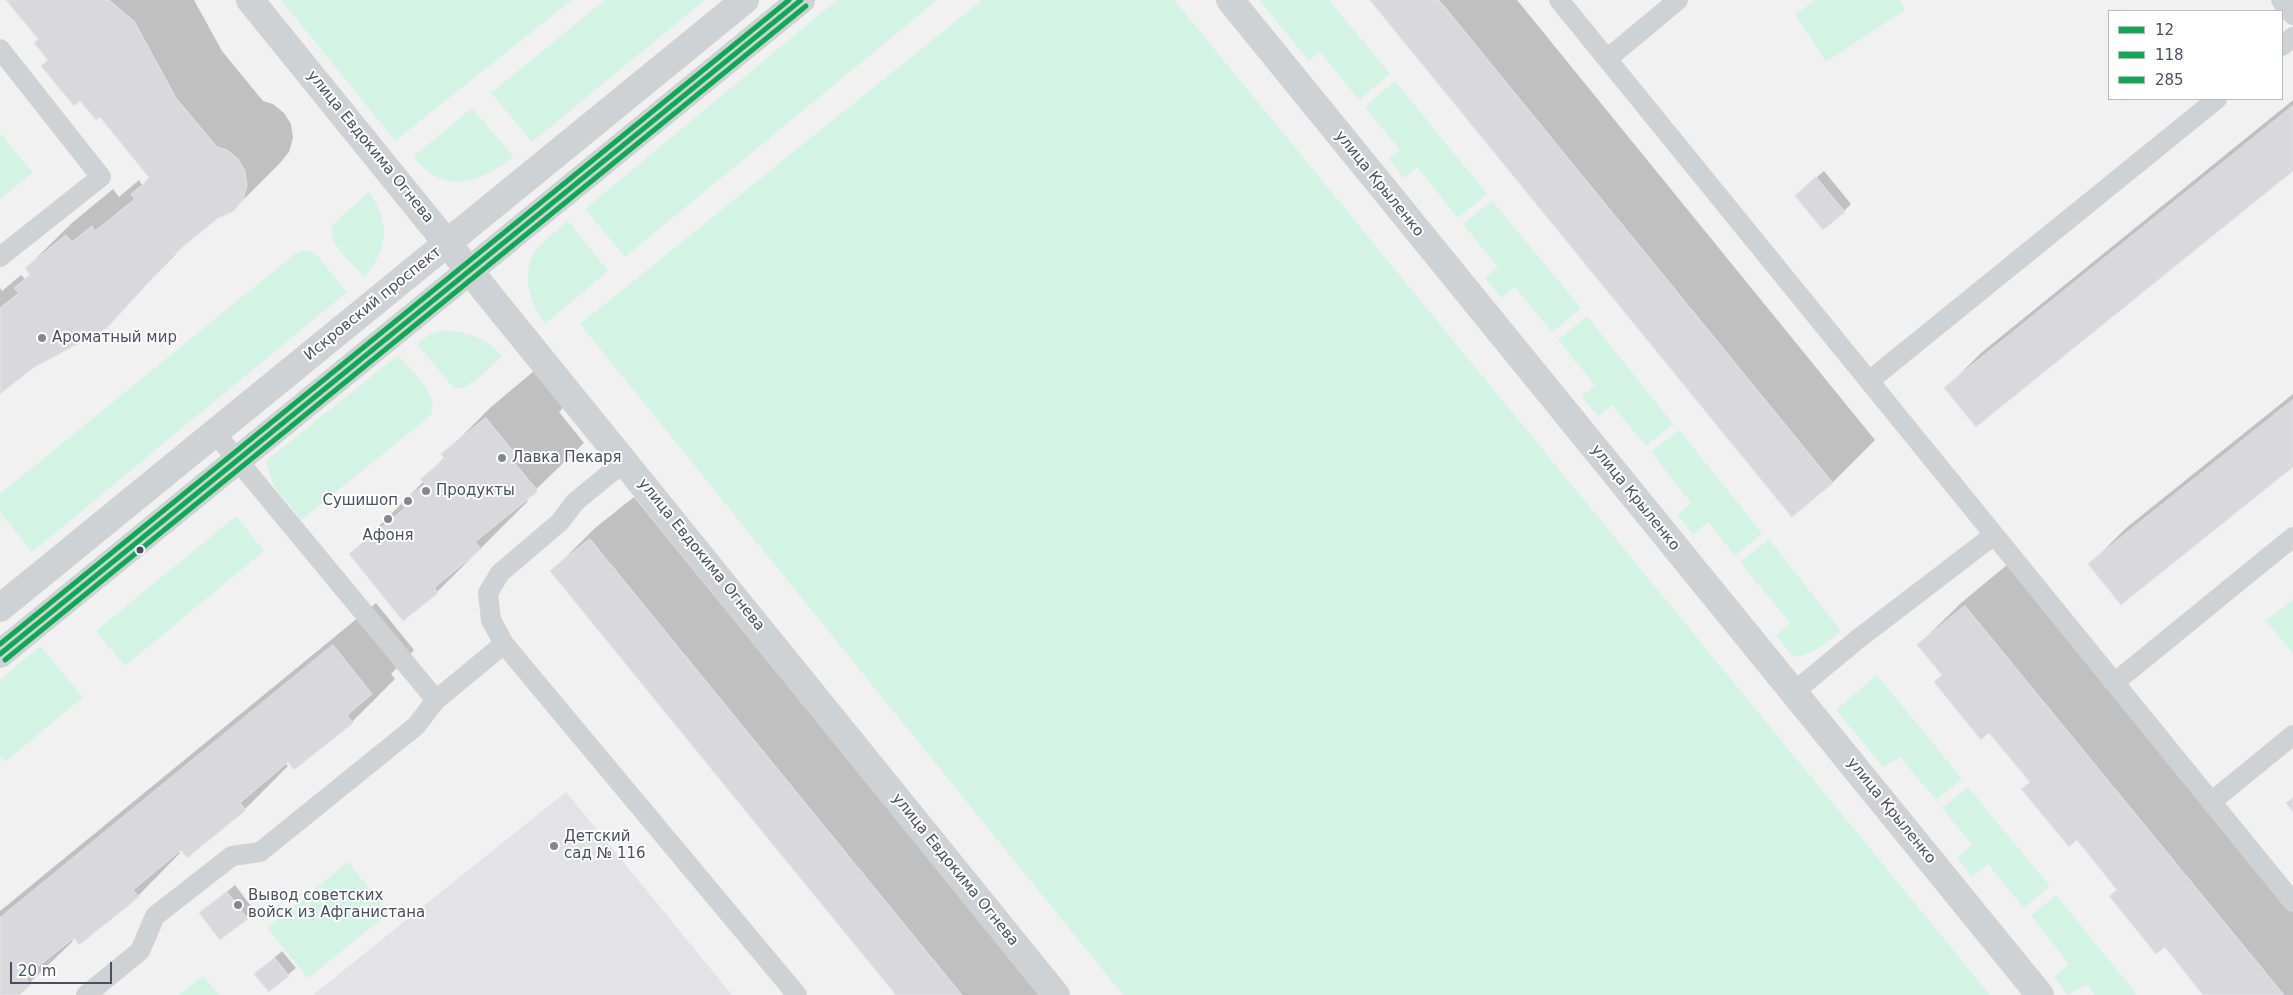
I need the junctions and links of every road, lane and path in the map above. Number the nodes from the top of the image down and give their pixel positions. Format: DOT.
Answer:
graph roads {
  1 [pos="250,0"];
  2 [pos="746,0"];
  3 [pos="802,0"];
  4 [pos="1230,0"];
  5 [pos="1559,0"];
  6 [pos="1678,0"];
  7 [pos="2281,0"];
  8 [pos="2293,15"];
  9 [pos="2293,37"];
  10 [pos="2283,45"];
  11 [pos="0,49"];
  12 [pos="1607,60"];
  13 [pos="2216,100"];
  14 [pos="448,243"];
  15 [pos="0,257"];
  16 [pos="471,270"];
  17 [pos="1869,381"];
  18 [pos="214,433"];
  19 [pos="237,460"];
  20 [pos="625,461"];
  21 [pos="1994,535"];
  22 [pos="2293,536"];
  23 [pos="0,608"];
  24 [pos="504,644"];
  25 [pos="0,654"];
  26 [pos="2114,683"];
  27 [pos="1794,692"];
  28 [pos="436,700"];
  29 [pos="2293,735"];
  30 [pos="2211,802"];
  31 [pos="2293,902"];
  32 [pos="86,995"];
  33 [pos="798,995"];
  34 [pos="1056,995"];
  35 [pos="2040,995"];
  1 -- 14 [label="street, улица Евдокима Огнева"];
  2 -- 14 [label="street, Искровский проспект"];
  3 -- 16 [label="street"];
  4 -- 27 [label="street, улица Крыленко"];
  5 -- 12 [label="lane"];
  6 -- 12 [label="lane"];
  7 -- 8 [label="lane"];
  9 -- 10 [label="lane"];
  11 -- 15 [label="lane"];
  12 -- 17 [label="lane"];
  13 -- 17 [label="lane"];
  14 -- 16 [label="street, улица Евдокима Огнева"];
  14 -- 18 [label="street, Искровский проспект"];
  16 -- 19 [label="street"];
  16 -- 20 [label="street, улица Евдокима Огнева"];
  17 -- 21 [label="lane"];
  18 -- 19 [label="lane"];
  18 -- 23 [label="street, Искровский проспект"];
  19 -- 25 [label="street"];
  19 -- 28 [label="lane"];
  20 -- 24 [label="lane"];
  20 -- 34 [label="street, улица Евдокима Огнева"];
  21 -- 26 [label="lane"];
  21 -- 27 [label="lane"];
  22 -- 26 [label="lane"];
  24 -- 28 [label="lane"];
  24 -- 33 [label="lane"];
  26 -- 30 [label="lane"];
  27 -- 35 [label="street, улица Крыленко"];
  28 -- 32 [label="lane"];
  29 -- 30 [label="lane"];
  30 -- 31 [label="lane"];
}
